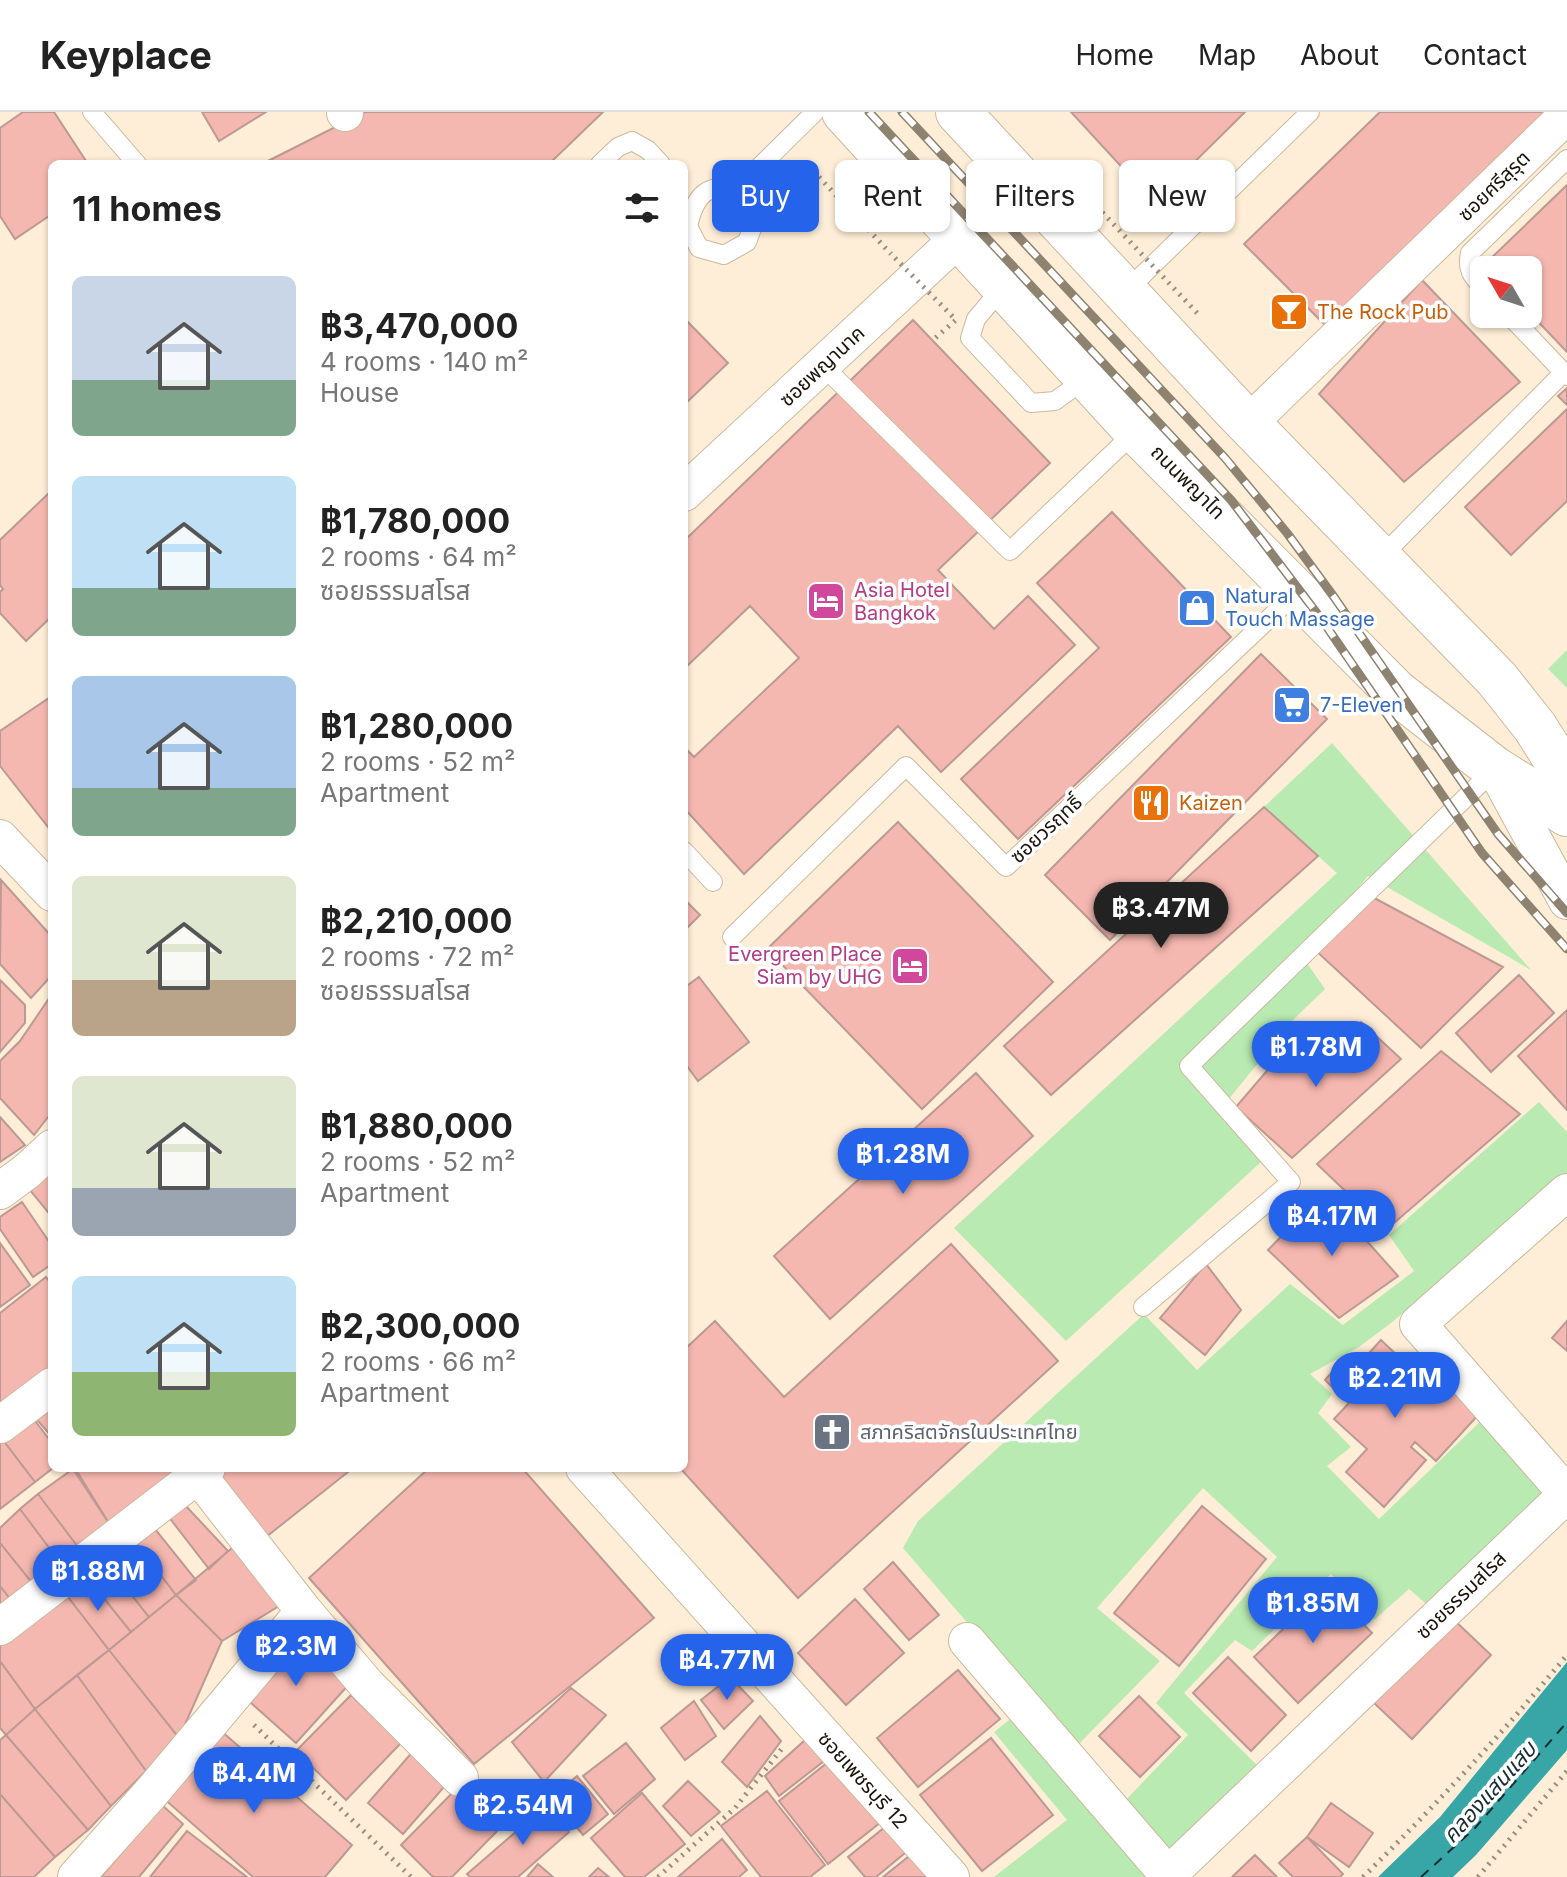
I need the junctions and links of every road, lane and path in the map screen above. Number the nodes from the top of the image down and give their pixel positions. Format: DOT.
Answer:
graph roads {
  1 [pos="92,112"];
  2 [pos="815,112"];
  3 [pos="844,112"];
  4 [pos="958,112"];
  5 [pos="1310,112"];
  6 [pos="1567,115"];
  7 [pos="1567,159"];
  8 [pos="134,160"];
  9 [pos="604,160"];
  10 [pos="657,160"];
  11 [pos="766,160"];
  12 [pos="819,177"];
  13 [pos="712,187"];
  14 [pos="689,196"];
  15 [pos="1103,213"];
  16 [pos="751,232"];
  17 [pos="960,237"];
  18 [pos="1470,274"];
  19 [pos="1004,286"];
  20 [pos="1125,292"];
  21 [pos="1199,315"];
  22 [pos="1521,328"];
  23 [pos="933,340"];
  24 [pos="823,366"];
  25 [pos="1565,374"];
  26 [pos="1088,377"];
  27 [pos="1249,423"];
  28 [pos="1136,431"];
  29 [pos="688,489"];
  30 [pos="1380,558"];
  31 [pos="1297,592"];
  32 [pos="1551,737"];
  33 [pos="1495,769"];
  34 [pos="1567,778"];
  35 [pos="1567,814"];
  36 [pos="0,838"];
  37 [pos="688,855"];
  38 [pos="713,882"];
  39 [pos="48,889"];
  40 [pos="1567,901"];
  41 [pos="732,937"];
  42 [pos="48,1152"];
  43 [pos="0,1191"];
  44 [pos="1567,1192"];
  45 [pos="1143,1307"];
  46 [pos="48,1389"];
  47 [pos="0,1425"];
  48 [pos="203,1472"];
  49 [pos="588,1472"];
  50 [pos="304,1611"];
  51 [pos="0,1627"];
  52 [pos="967,1641"];
  53 [pos="1567,1655"];
  54 [pos="229,1701"];
  55 [pos="806,1716"];
  56 [pos="1567,1771"];
  57 [pos="460,1778"];
  58 [pos="76,1877"];
  59 [pos="411,1877"];
  60 [pos="658,1877"];
  61 [pos="951,1877"];
  62 [pos="1363,1877"];
  63 [pos="1478,1877"];
  1 -- 8 [label="lane"];
  2 -- 11 [label="lane"];
  3 -- 17 [label="main road, ถนนพญาไท"];
  4 -- 20 [label="main road"];
  5 -- 20 [label="lane"];
  6 -- 27 [label="street, ซอยศรีสุรุต"];
  7 -- 18 [label="lane"];
  9 -- 10 [label="lane"];
  12 -- 23 [label="path, bridge"];
  13 -- 14 [label="lane"];
  14 -- 16 [label="lane"];
  15 -- 21 [label="path, bridge"];
  17 -- 19 [label="main road, ถนนพญาไท"];
  17 -- 24 [label="street, ซอยพญานาค"];
  19 -- 26 [label="main road, ถนนพญาไท"];
  19 -- 26 [label="lane"];
  20 -- 27 [label="main road"];
  22 -- 25 [label="lane"];
  24 -- 28 [label="lane"];
  24 -- 29 [label="street, ซอยพญานาค"];
  25 -- 30 [label="lane"];
  26 -- 28 [label="main road, ถนนพญาไท"];
  27 -- 30 [label="main road"];
  28 -- 31 [label="main road, ถนนพญาไท"];
  30 -- 32 [label="main road"];
  31 -- 33 [label="main road, ถนนพญาไท"];
  31 -- 41 [label="lane, ซอยวรฤทธิ์"];
  32 -- 34 [label="main road"];
  33 -- 35 [label="main road, ถนนพญาไท"];
  33 -- 40 [label="street"];
  33 -- 45 [label="lane"];
  36 -- 39 [label="street"];
  37 -- 38 [label="lane"];
  42 -- 43 [label="street"];
  44 -- 52 [label="street, ซอยธรรมสโรส"];
  46 -- 47 [label="street"];
  48 -- 50 [label="street"];
  48 -- 51 [label="street"];
  49 -- 55 [label="street, ซอยเพชรบุรี 12"];
  50 -- 54 [label="street"];
  50 -- 57 [label="street"];
  53 -- 62 [label="path"];
  54 -- 58 [label="street"];
  54 -- 59 [label="path"];
  55 -- 60 [label="path"];
  55 -- 61 [label="street, ซอยเพชรบุรี 12"];
  56 -- 63 [label="path"];
}
